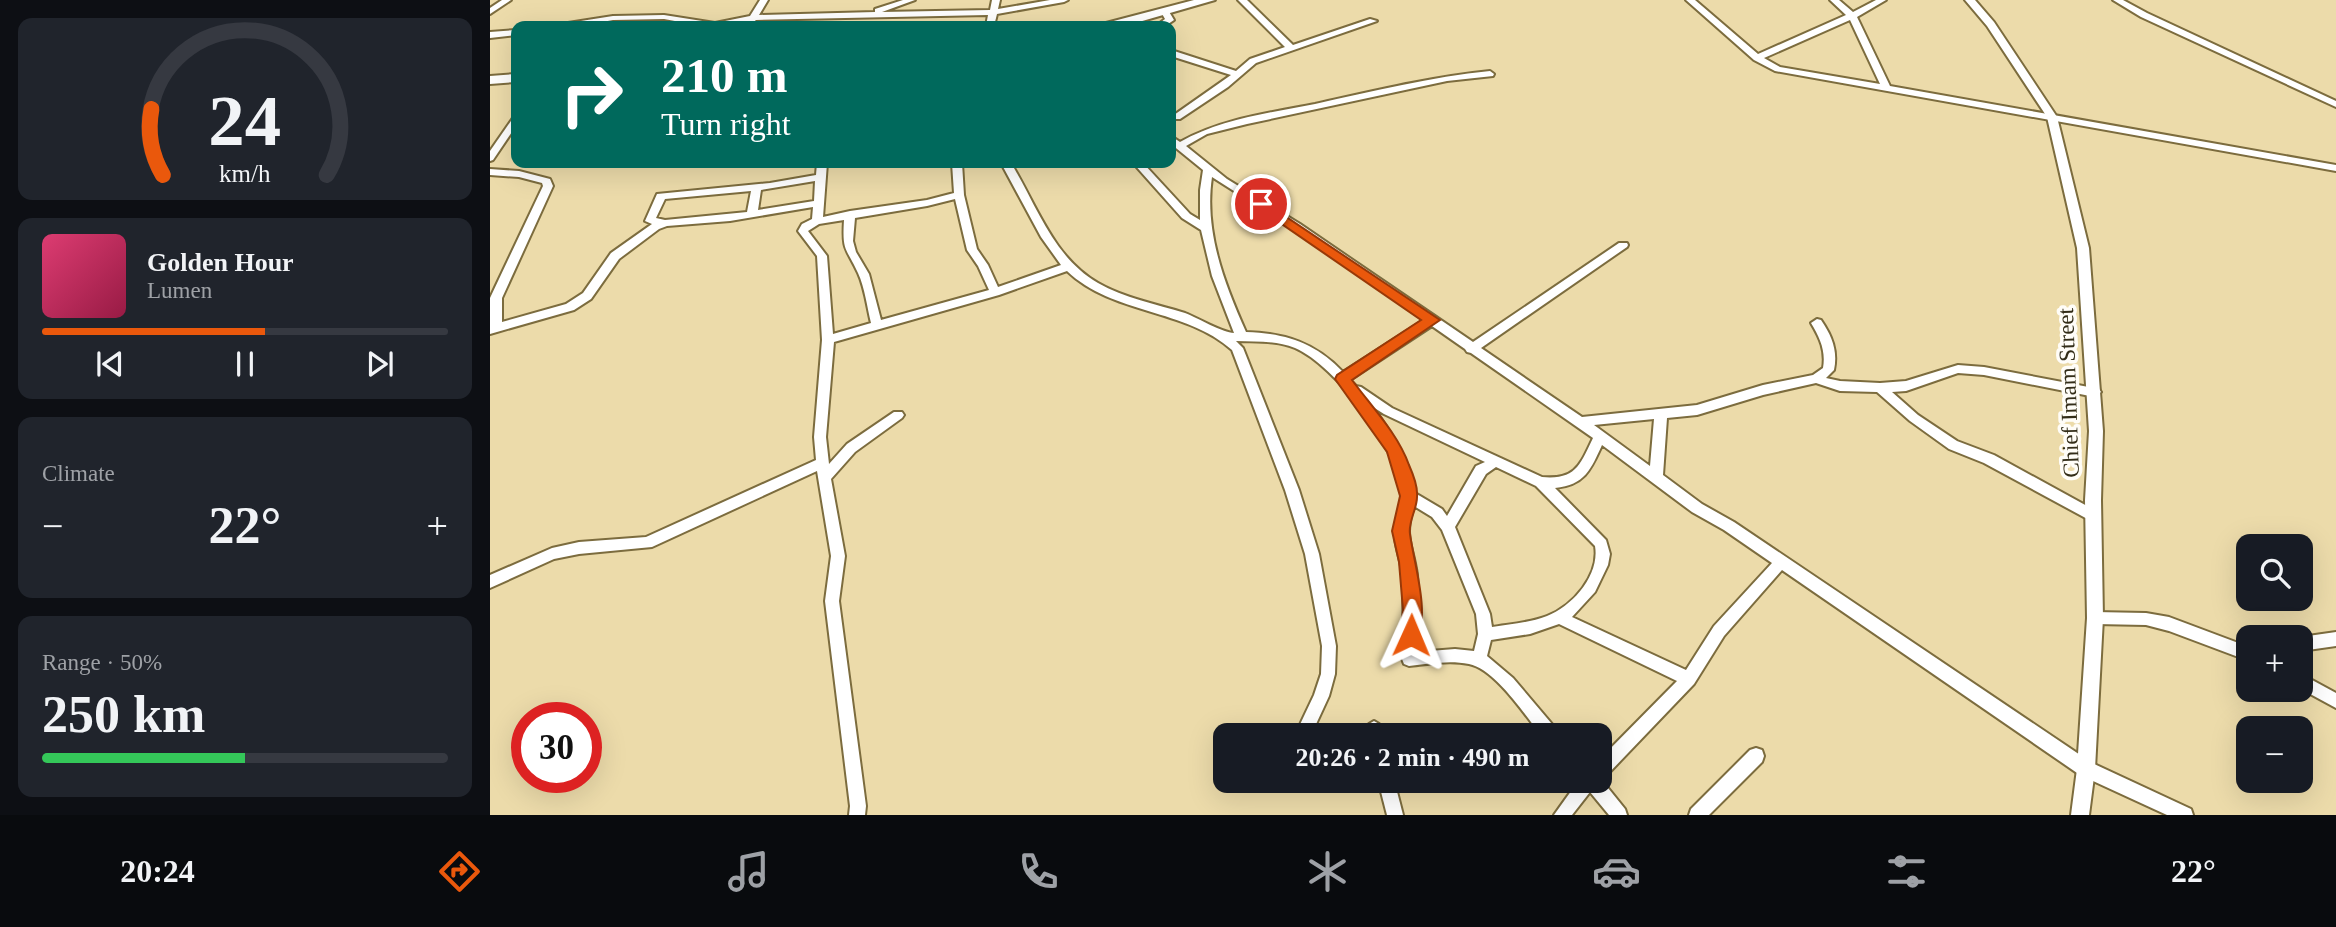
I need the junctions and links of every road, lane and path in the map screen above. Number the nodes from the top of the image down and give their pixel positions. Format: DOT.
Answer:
graph roads {
  1 [pos="508,0"];
  2 [pos="764,0"];
  3 [pos="911,0"];
  4 [pos="996,0"];
  5 [pos="1064,0"];
  6 [pos="1209,0"];
  7 [pos="1242,0"];
  8 [pos="1690,0"];
  9 [pos="1834,0"];
  10 [pos="1882,0"];
  11 [pos="1970,0"];
  12 [pos="2117,0"];
  13 [pos="490,12"];
  14 [pos="993,12"];
  15 [pos="1165,12"];
  16 [pos="861,16"];
  17 [pos="1852,16"];
  18 [pos="1373,20"];
  19 [pos="596,21"];
  20 [pos="683,21"];
  21 [pos="751,21"];
  22 [pos="768,21"];
  23 [pos="991,21"];
  24 [pos="1130,21"];
  25 [pos="1168,21"];
  26 [pos="511,33"];
  27 [pos="490,35"];
  28 [pos="1290,47"];
  29 [pos="1176,55"];
  30 [pos="1757,58"];
  31 [pos="1490,74"];
  32 [pos="1237,75"];
  33 [pos="511,78"];
  34 [pos="490,80"];
  35 [pos="1886,88"];
  36 [pos="2336,104"];
  37 [pos="1176,117"];
  38 [pos="2052,117"];
  39 [pos="511,128"];
  40 [pos="508,132"];
  41 [pos="490,137"];
  42 [pos="1176,142"];
  43 [pos="1176,143"];
  44 [pos="490,158"];
  45 [pos="822,168"];
  46 [pos="957,168"];
  47 [pos="1009,168"];
  48 [pos="1143,168"];
  49 [pos="1208,169"];
  50 [pos="2336,169"];
  51 [pos="490,172"];
  52 [pos="822,177"];
  53 [pos="757,187"];
  54 [pos="959,194"];
  55 [pos="819,203"];
  56 [pos="752,214"];
  57 [pos="850,214"];
  58 [pos="817,221"];
  59 [pos="666,223"];
  60 [pos="1206,228"];
  61 [pos="1623,245"];
  62 [pos="1070,266"];
  63 [pos="995,292"];
  64 [pos="1432,320"];
  65 [pos="1817,323"];
  66 [pos="877,325"];
  67 [pos="494,329"];
  68 [pos="1235,337"];
  69 [pos="828,340"];
  70 [pos="1471,349"];
  71 [pos="1816,379"];
  72 [pos="1345,381"];
  73 [pos="1880,388"];
  74 [pos="2095,392"];
  75 [pos="1661,413"];
  76 [pos="898,415"];
  77 [pos="1579,422"];
  78 [pos="1600,436"];
  79 [pos="1496,461"];
  80 [pos="823,462"];
  81 [pos="824,478"];
  82 [pos="1656,478"];
  83 [pos="1541,482"];
  84 [pos="1409,496"];
  85 [pos="2094,516"];
  86 [pos="1448,527"];
  87 [pos="1780,562"];
  88 [pos="490,582"];
  89 [pos="1559,618"];
  90 [pos="2095,618"];
  91 [pos="1485,634"];
  92 [pos="2336,639"];
  93 [pos="2313,642"];
  94 [pos="2236,649"];
  95 [pos="1479,660"];
  96 [pos="1689,679"];
  97 [pos="2313,688"];
  98 [pos="2336,701"];
  99 [pos="1308,723"];
  100 [pos="1540,723"];
  101 [pos="1756,756"];
  102 [pos="1612,758"];
  103 [pos="2086,769"];
  104 [pos="1389,793"];
  105 [pos="1580,793"];
  106 [pos="1601,793"];
  107 [pos="857,815"];
  108 [pos="1395,815"];
  109 [pos="1562,815"];
  110 [pos="1619,815"];
  111 [pos="1697,815"];
  112 [pos="2080,815"];
  113 [pos="2185,815"];
  1 -- 13 [label="street"];
  2 -- 21 [label="street"];
  3 -- 16 [label="street"];
  4 -- 14 [label="street"];
  5 -- 14 [label="street"];
  6 -- 15 [label="highway"];
  7 -- 28 [label="street"];
  8 -- 30 [label="street"];
  9 -- 17 [label="street"];
  10 -- 17 [label="street"];
  11 -- 38 [label="street, Chief Imam Street"];
  12 -- 36 [label="street"];
  14 -- 16 [label="street"];
  14 -- 23 [label="street"];
  15 -- 24 [label="highway"];
  15 -- 25 [label="street"];
  16 -- 22 [label="street"];
  17 -- 30 [label="street"];
  17 -- 35 [label="street"];
  18 -- 28 [label="street"];
  19 -- 20 [label="street"];
  26 -- 27 [label="street"];
  28 -- 32 [label="street"];
  29 -- 32 [label="street"];
  30 -- 35 [label="street"];
  31 -- 42 [label="street"];
  32 -- 37 [label="street"];
  33 -- 34 [label="highway"];
  35 -- 38 [label="street"];
  38 -- 50 [label="street"];
  38 -- 74 [label="street, Chief Imam Street"];
  39 -- 40 [label="street"];
  40 -- 41 [label="street"];
  40 -- 44 [label="street"];
  43 -- 49 [label="street"];
  45 -- 52 [label="street"];
  46 -- 54 [label="street"];
  47 -- 62 [label="street"];
  48 -- 60 [label="street"];
  49 -- 60 [label="street"];
  49 -- 64 [label="street"];
  51 -- 67 [label="street"];
  52 -- 53 [label="street"];
  52 -- 55 [label="street"];
  53 -- 56 [label="street"];
  53 -- 59 [label="street"];
  54 -- 57 [label="street"];
  54 -- 63 [label="street"];
  55 -- 56 [label="street"];
  55 -- 58 [label="street"];
  56 -- 59 [label="street"];
  57 -- 58 [label="street"];
  57 -- 66 [label="street"];
  58 -- 69 [label="street"];
  59 -- 67 [label="street"];
  60 -- 68 [label="street"];
  61 -- 70 [label="street"];
  62 -- 63 [label="street"];
  62 -- 68 [label="street"];
  63 -- 66 [label="street"];
  64 -- 70 [label="street"];
  64 -- 72 [label="street"];
  65 -- 71 [label="street"];
  66 -- 69 [label="street"];
  68 -- 72 [label="street"];
  68 -- 99 [label="street"];
  69 -- 80 [label="street"];
  70 -- 77 [label="street"];
  71 -- 73 [label="street"];
  71 -- 75 [label="street"];
  72 -- 79 [label="street"];
  72 -- 84 [label="street"];
  73 -- 74 [label="street"];
  73 -- 85 [label="street"];
  74 -- 85 [label="street, Chief Imam Street"];
  75 -- 77 [label="street"];
  75 -- 82 [label="street"];
  76 -- 81 [label="street"];
  77 -- 78 [label="street"];
  78 -- 82 [label="street"];
  78 -- 83 [label="street"];
  79 -- 83 [label="street"];
  79 -- 86 [label="street"];
  80 -- 81 [label="street"];
  80 -- 88 [label="street"];
  81 -- 107 [label="street"];
  82 -- 87 [label="street"];
  83 -- 89 [label="street"];
  84 -- 86 [label="street"];
  84 -- 95 [label="street"];
  85 -- 90 [label="street, Chief Imam Street"];
  86 -- 91 [label="street"];
  87 -- 96 [label="street"];
  87 -- 103 [label="street"];
  89 -- 91 [label="street"];
  89 -- 96 [label="street"];
  90 -- 94 [label="street"];
  90 -- 103 [label="street, Chief Imam Street"];
  91 -- 95 [label="street"];
  92 -- 93 [label="street"];
  95 -- 100 [label="street"];
  96 -- 102 [label="street"];
  97 -- 98 [label="street"];
  101 -- 111 [label="street"];
  103 -- 112 [label="street, Chief Imam Street"];
  103 -- 113 [label="street"];
  104 -- 108 [label="street"];
  105 -- 109 [label="street"];
  106 -- 110 [label="street"];
}
